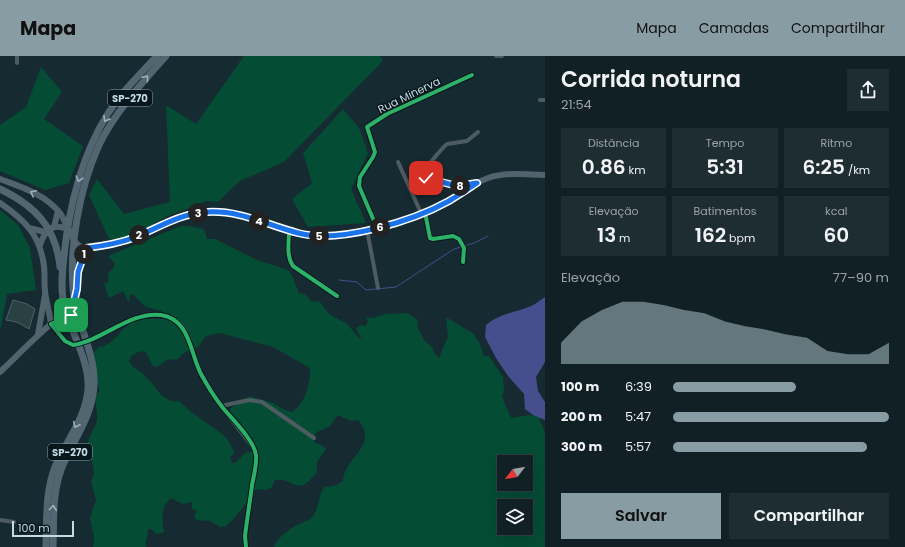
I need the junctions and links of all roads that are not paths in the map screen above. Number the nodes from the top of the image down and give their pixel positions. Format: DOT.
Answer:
graph roads {
  1 [pos="17,56"];
  2 [pos="157,56"];
  3 [pos="166,56"];
  4 [pos="498,56"];
  5 [pos="502,56"];
  6 [pos="17,63"];
  7 [pos="472,75"];
  8 [pos="540,100"];
  9 [pos="545,100"];
  10 [pos="478,132"];
  11 [pos="96,143"];
  12 [pos="398,162"];
  13 [pos="545,175"];
  14 [pos="0,179"];
  15 [pos="477,183"];
  16 [pos="0,189"];
  17 [pos="0,203"];
  18 [pos="58,211"];
  19 [pos="423,212"];
  20 [pos="29,228"];
  21 [pos="49,228"];
  22 [pos="377,228"];
  23 [pos="70,230"];
  24 [pos="289,230"];
  25 [pos="368,230"];
  26 [pos="40,245"];
  27 [pos="86,248"];
  28 [pos="463,262"];
  29 [pos="62,283"];
  30 [pos="378,288"];
  31 [pos="45,292"];
  32 [pos="337,296"];
  33 [pos="51,324"];
  34 [pos="38,334"];
  35 [pos="0,372"];
  36 [pos="221,406"];
  37 [pos="314,438"];
  38 [pos="0,520"];
  39 [pos="14,522"];
  40 [pos="46,547"];
  41 [pos="53,547"];
  42 [pos="246,547"];
  1 -- 6 [label="street"];
  2 -- 11 [label="highway, SP-270, one-way"];
  11 -- 3 [label="highway, SP-270, one-way"];
  4 -- 5 [label="street"];
  7 -- 22 [label="street, Rua Minerva"];
  8 -- 9 [label="street"];
  10 -- 15 [label="street"];
  11 -- 29 [label="highway, SP-270, one-way"];
  41 -- 11 [label="highway, SP-270, one-way"];
  12 -- 19 [label="street"];
  13 -- 15 [label="main road"];
  18 -- 14 [label="main road, one-way"];
  15 -- 19 [label="main road"];
  16 -- 21 [label="highway"];
  17 -- 20 [label="main road"];
  18 -- 21 [label="main road"];
  18 -- 23 [label="main road"];
  19 -- 22 [label="main road"];
  19 -- 28 [label="street"];
  20 -- 21 [label="main road"];
  20 -- 26 [label="main road"];
  21 -- 23 [label="main road"];
  21 -- 26 [label="main road"];
  21 -- 29 [label="highway"];
  22 -- 25 [label="main road"];
  23 -- 27 [label="main road"];
  24 -- 25 [label="main road"];
  24 -- 27 [label="main road"];
  24 -- 32 [label="street"];
  25 -- 30 [label="street"];
  26 -- 31 [label="main road"];
  27 -- 33 [label="street"];
  29 -- 40 [label="highway, SP-270, one-way"];
  31 -- 33 [label="main road"];
  31 -- 34 [label="main road"];
  33 -- 34 [label="main road"];
  33 -- 36 [label="street"];
  34 -- 35 [label="main road"];
  36 -- 37 [label="street"];
  36 -- 42 [label="street"];
  38 -- 39 [label="street"];
}
